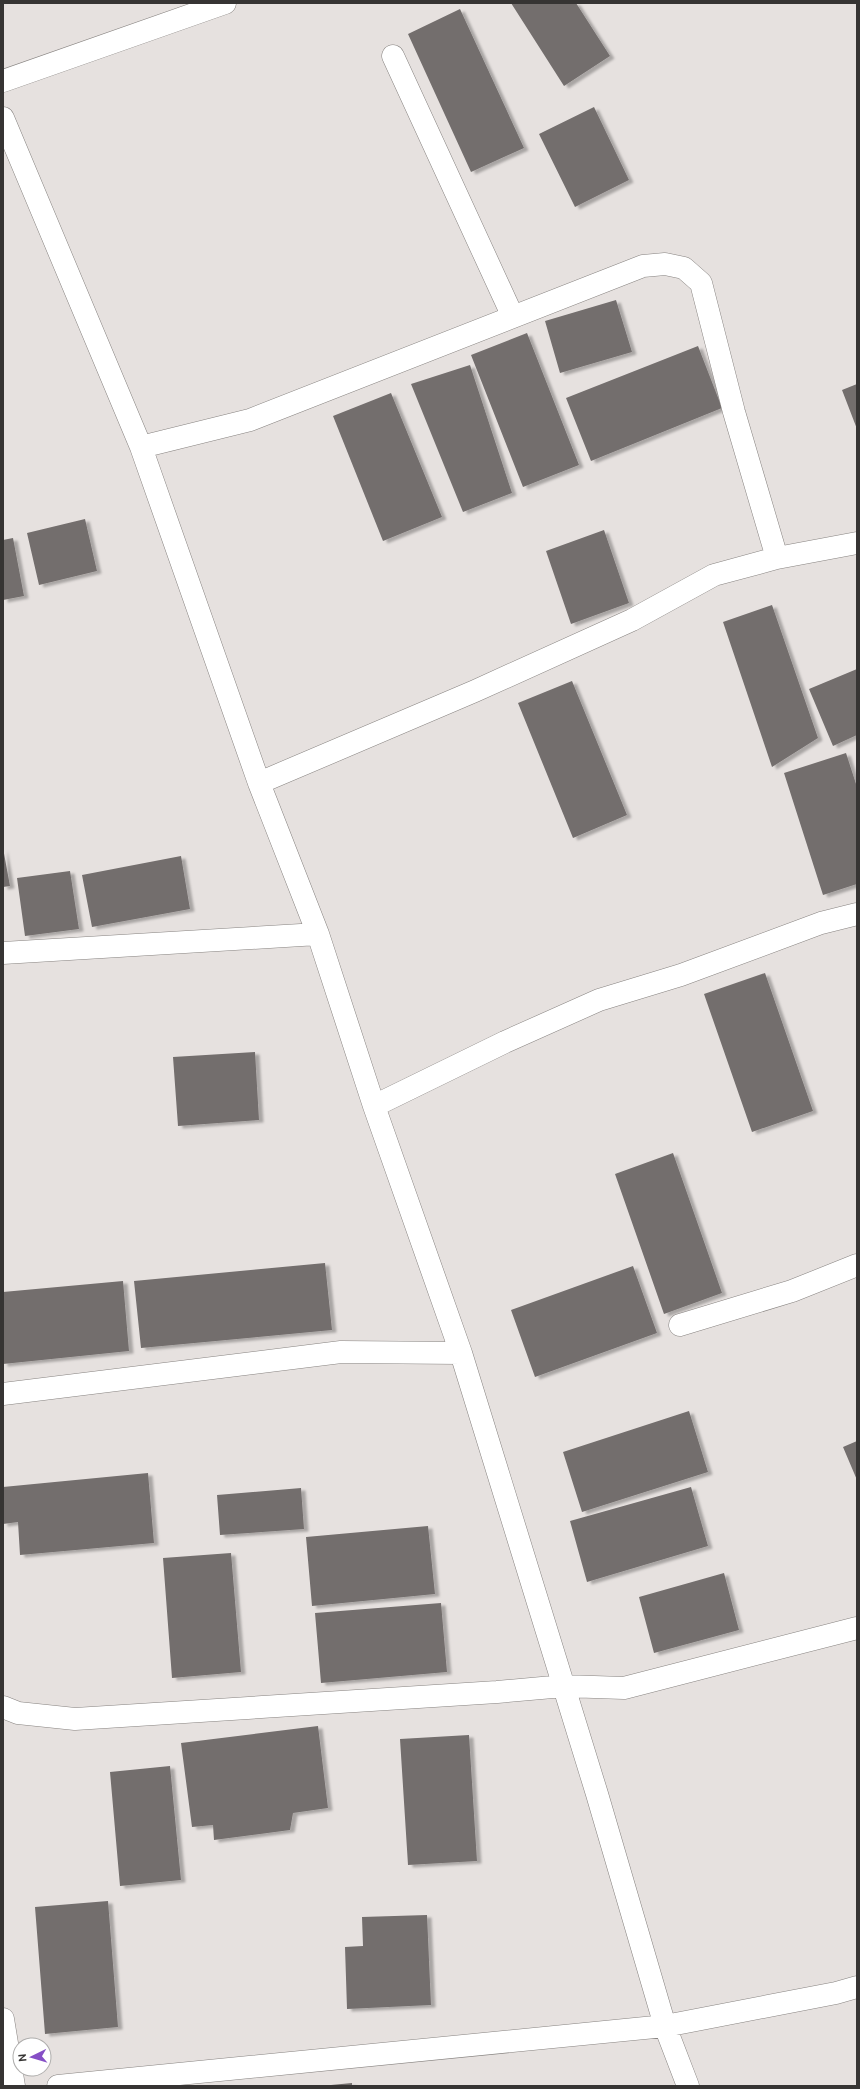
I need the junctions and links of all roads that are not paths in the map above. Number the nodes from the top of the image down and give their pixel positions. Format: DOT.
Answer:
graph roads {
  1 [pos="225,3"];
  2 [pos="393,56"];
  3 [pos="3,81"];
  4 [pos="3,118"];
  5 [pos="514,317"];
  6 [pos="142,447"];
  7 [pos="857,543"];
  8 [pos="777,558"];
  9 [pos="260,783"];
  10 [pos="857,914"];
  11 [pos="318,934"];
  12 [pos="3,953"];
  13 [pos="374,1106"];
  14 [pos="857,1265"];
  15 [pos="680,1325"];
  16 [pos="460,1353"];
  17 [pos="3,1394"];
  18 [pos="857,1628"];
  19 [pos="564,1686"];
  20 [pos="3,1707"];
  21 [pos="857,1987"];
  22 [pos="3,2019"];
  23 [pos="665,2026"];
  24 [pos="14,2086"];
  25 [pos="58,2086"];
  26 [pos="688,2086"];
  1 -- 3 [label="street"];
  2 -- 5 [label="street"];
  4 -- 6 [label="street"];
  5 -- 6 [label="street"];
  5 -- 8 [label="street"];
  6 -- 9 [label="street"];
  7 -- 8 [label="street"];
  8 -- 9 [label="street"];
  9 -- 11 [label="street"];
  10 -- 13 [label="street"];
  11 -- 12 [label="street"];
  11 -- 13 [label="street"];
  13 -- 16 [label="street"];
  14 -- 15 [label="street"];
  16 -- 17 [label="street"];
  16 -- 19 [label="street"];
  18 -- 19 [label="street"];
  19 -- 20 [label="street"];
  19 -- 23 [label="street"];
  21 -- 23 [label="street"];
  22 -- 24 [label="street"];
  23 -- 25 [label="street"];
  23 -- 26 [label="street"];
}
